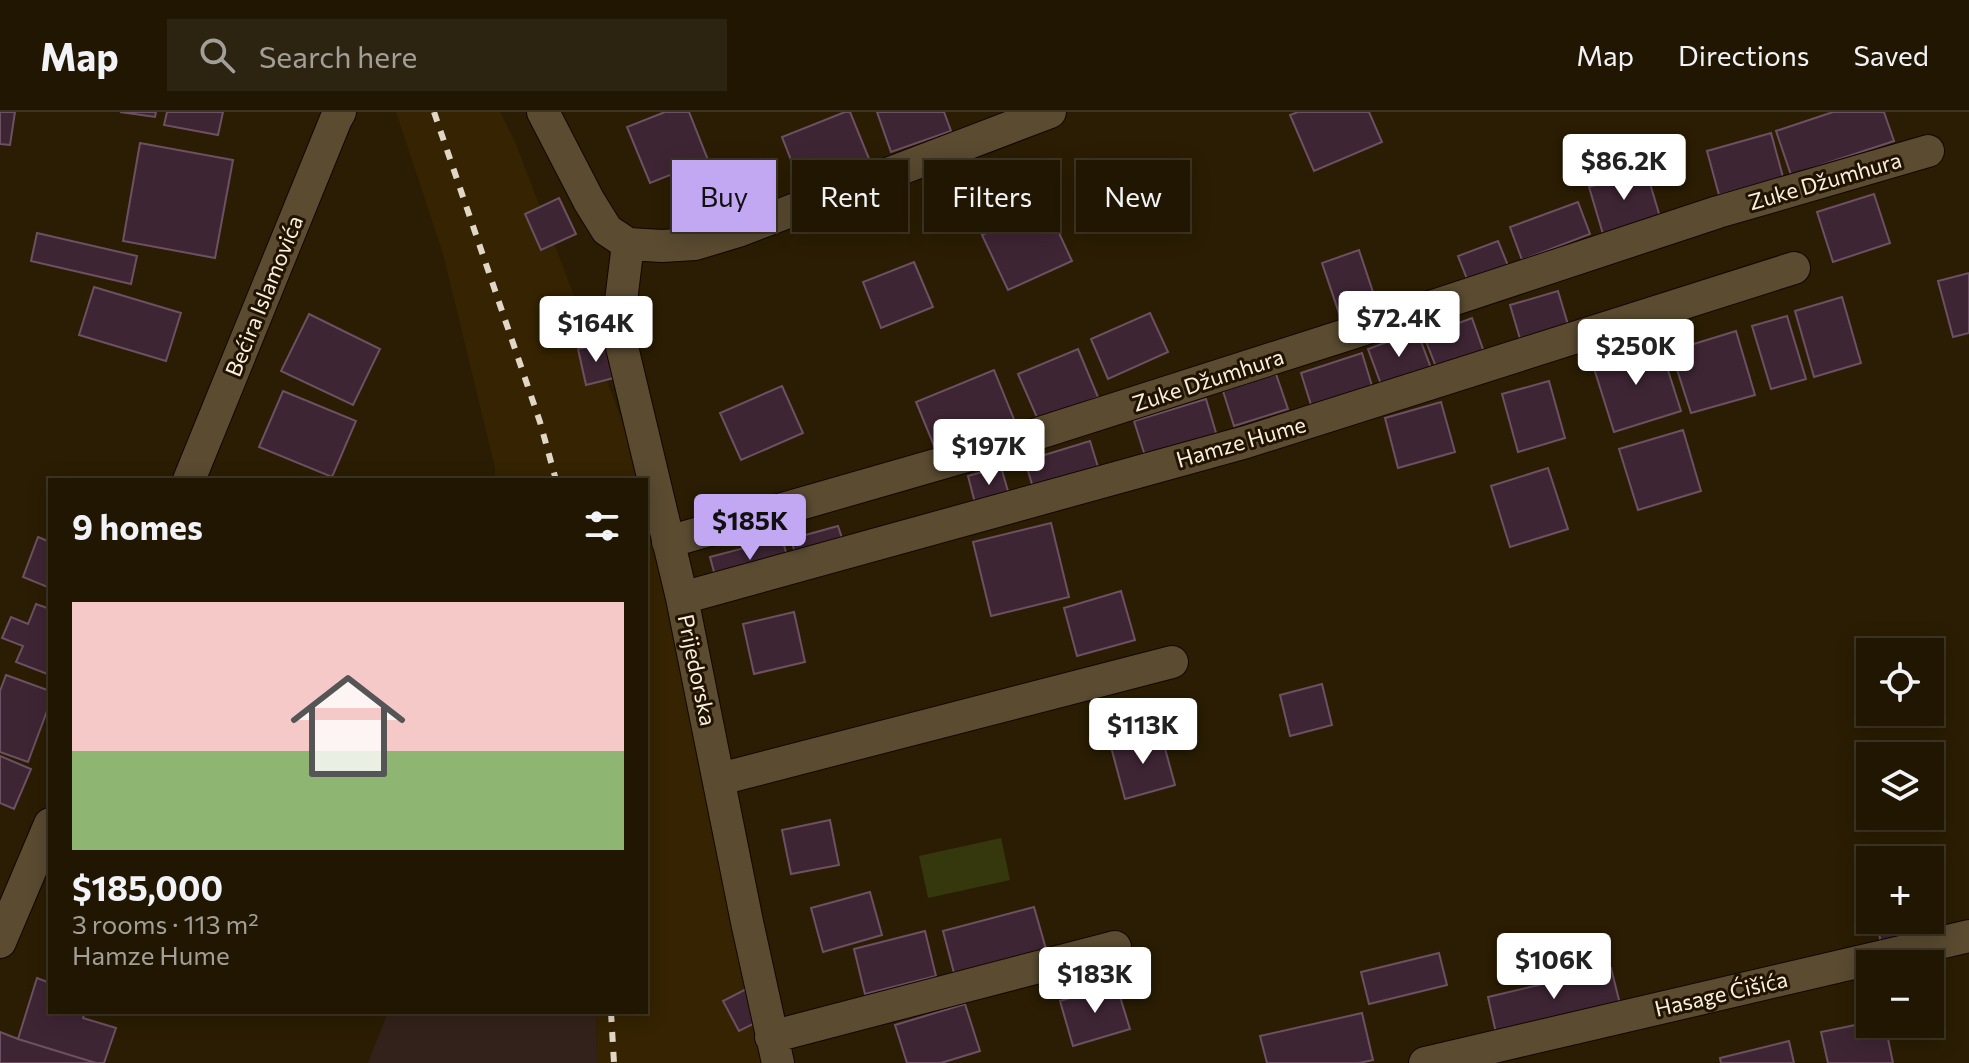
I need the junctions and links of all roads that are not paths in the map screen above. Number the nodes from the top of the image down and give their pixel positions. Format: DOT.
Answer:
graph roads {
  1 [pos="340,112"];
  2 [pos="543,112"];
  3 [pos="1050,112"];
  4 [pos="1928,151"];
  5 [pos="628,244"];
  6 [pos="1794,268"];
  7 [pos="190,478"];
  8 [pos="668,542"];
  9 [pos="682,598"];
  10 [pos="1172,662"];
  11 [pos="720,779"];
  12 [pos="48,829"];
  13 [pos="1969,936"];
  14 [pos="0,942"];
  15 [pos="1115,947"];
  16 [pos="775,1050"];
  17 [pos="1425,1063"];
  1 -- 7 [label="street, Bećira Islamovića"];
  2 -- 5 [label="street"];
  3 -- 5 [label="street"];
  4 -- 8 [label="street, Zuke Džumhura"];
  5 -- 8 [label="street, Prijedorska"];
  6 -- 9 [label="street, Hamze Hume"];
  8 -- 9 [label="street, Prijedorska"];
  9 -- 11 [label="street, Prijedorska"];
  10 -- 11 [label="street"];
  11 -- 16 [label="street, Prijedorska"];
  12 -- 14 [label="street"];
  13 -- 17 [label="street, Hasage Ćišića"];
  15 -- 16 [label="street"];
}
